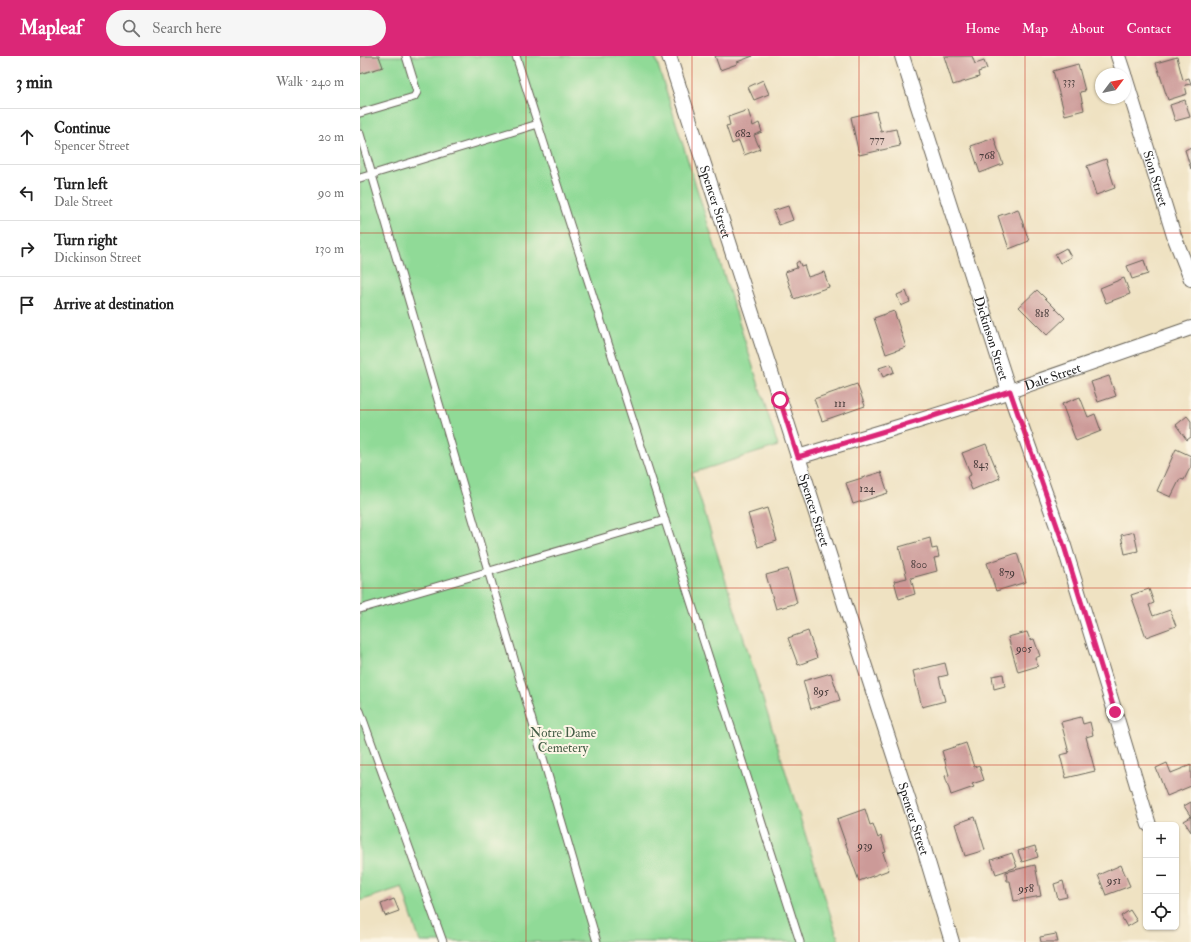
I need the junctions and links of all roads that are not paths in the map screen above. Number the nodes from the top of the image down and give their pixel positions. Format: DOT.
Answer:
graph roads {
  1 [pos="406,56"];
  2 [pos="516,56"];
  3 [pos="668,56"];
  4 [pos="902,56"];
  5 [pos="1118,56"];
  6 [pos="1122,68"];
  7 [pos="1131,95"];
  8 [pos="360,113"];
  9 [pos="538,124"];
  10 [pos="360,134"];
  11 [pos="372,175"];
  12 [pos="360,178"];
  13 [pos="1191,279"];
  14 [pos="1191,328"];
  15 [pos="1010,391"];
  16 [pos="798,457"];
  17 [pos="665,520"];
  18 [pos="488,572"];
  19 [pos="360,609"];
  20 [pos="360,711"];
  21 [pos="1147,822"];
  22 [pos="442,942"];
  23 [pos="597,942"];
  24 [pos="800,942"];
  25 [pos="952,942"];
  1 -- 8 [label="lane"];
  2 -- 9 [label="lane"];
  3 -- 16 [label="street, Spencer Street"];
  4 -- 15 [label="street, Dickinson Street"];
  5 -- 6 [label="street, Sion Street"];
  7 -- 13 [label="street, Sion Street"];
  9 -- 11 [label="lane"];
  9 -- 17 [label="lane"];
  10 -- 11 [label="lane"];
  11 -- 12 [label="lane"];
  11 -- 18 [label="lane"];
  14 -- 15 [label="street, Dale Street"];
  15 -- 16 [label="street, Dale Street"];
  15 -- 21 [label="street, Dickinson Street"];
  16 -- 25 [label="street, Spencer Street"];
  17 -- 18 [label="lane"];
  17 -- 24 [label="lane"];
  18 -- 19 [label="lane"];
  18 -- 23 [label="lane"];
  20 -- 22 [label="lane"];
}
